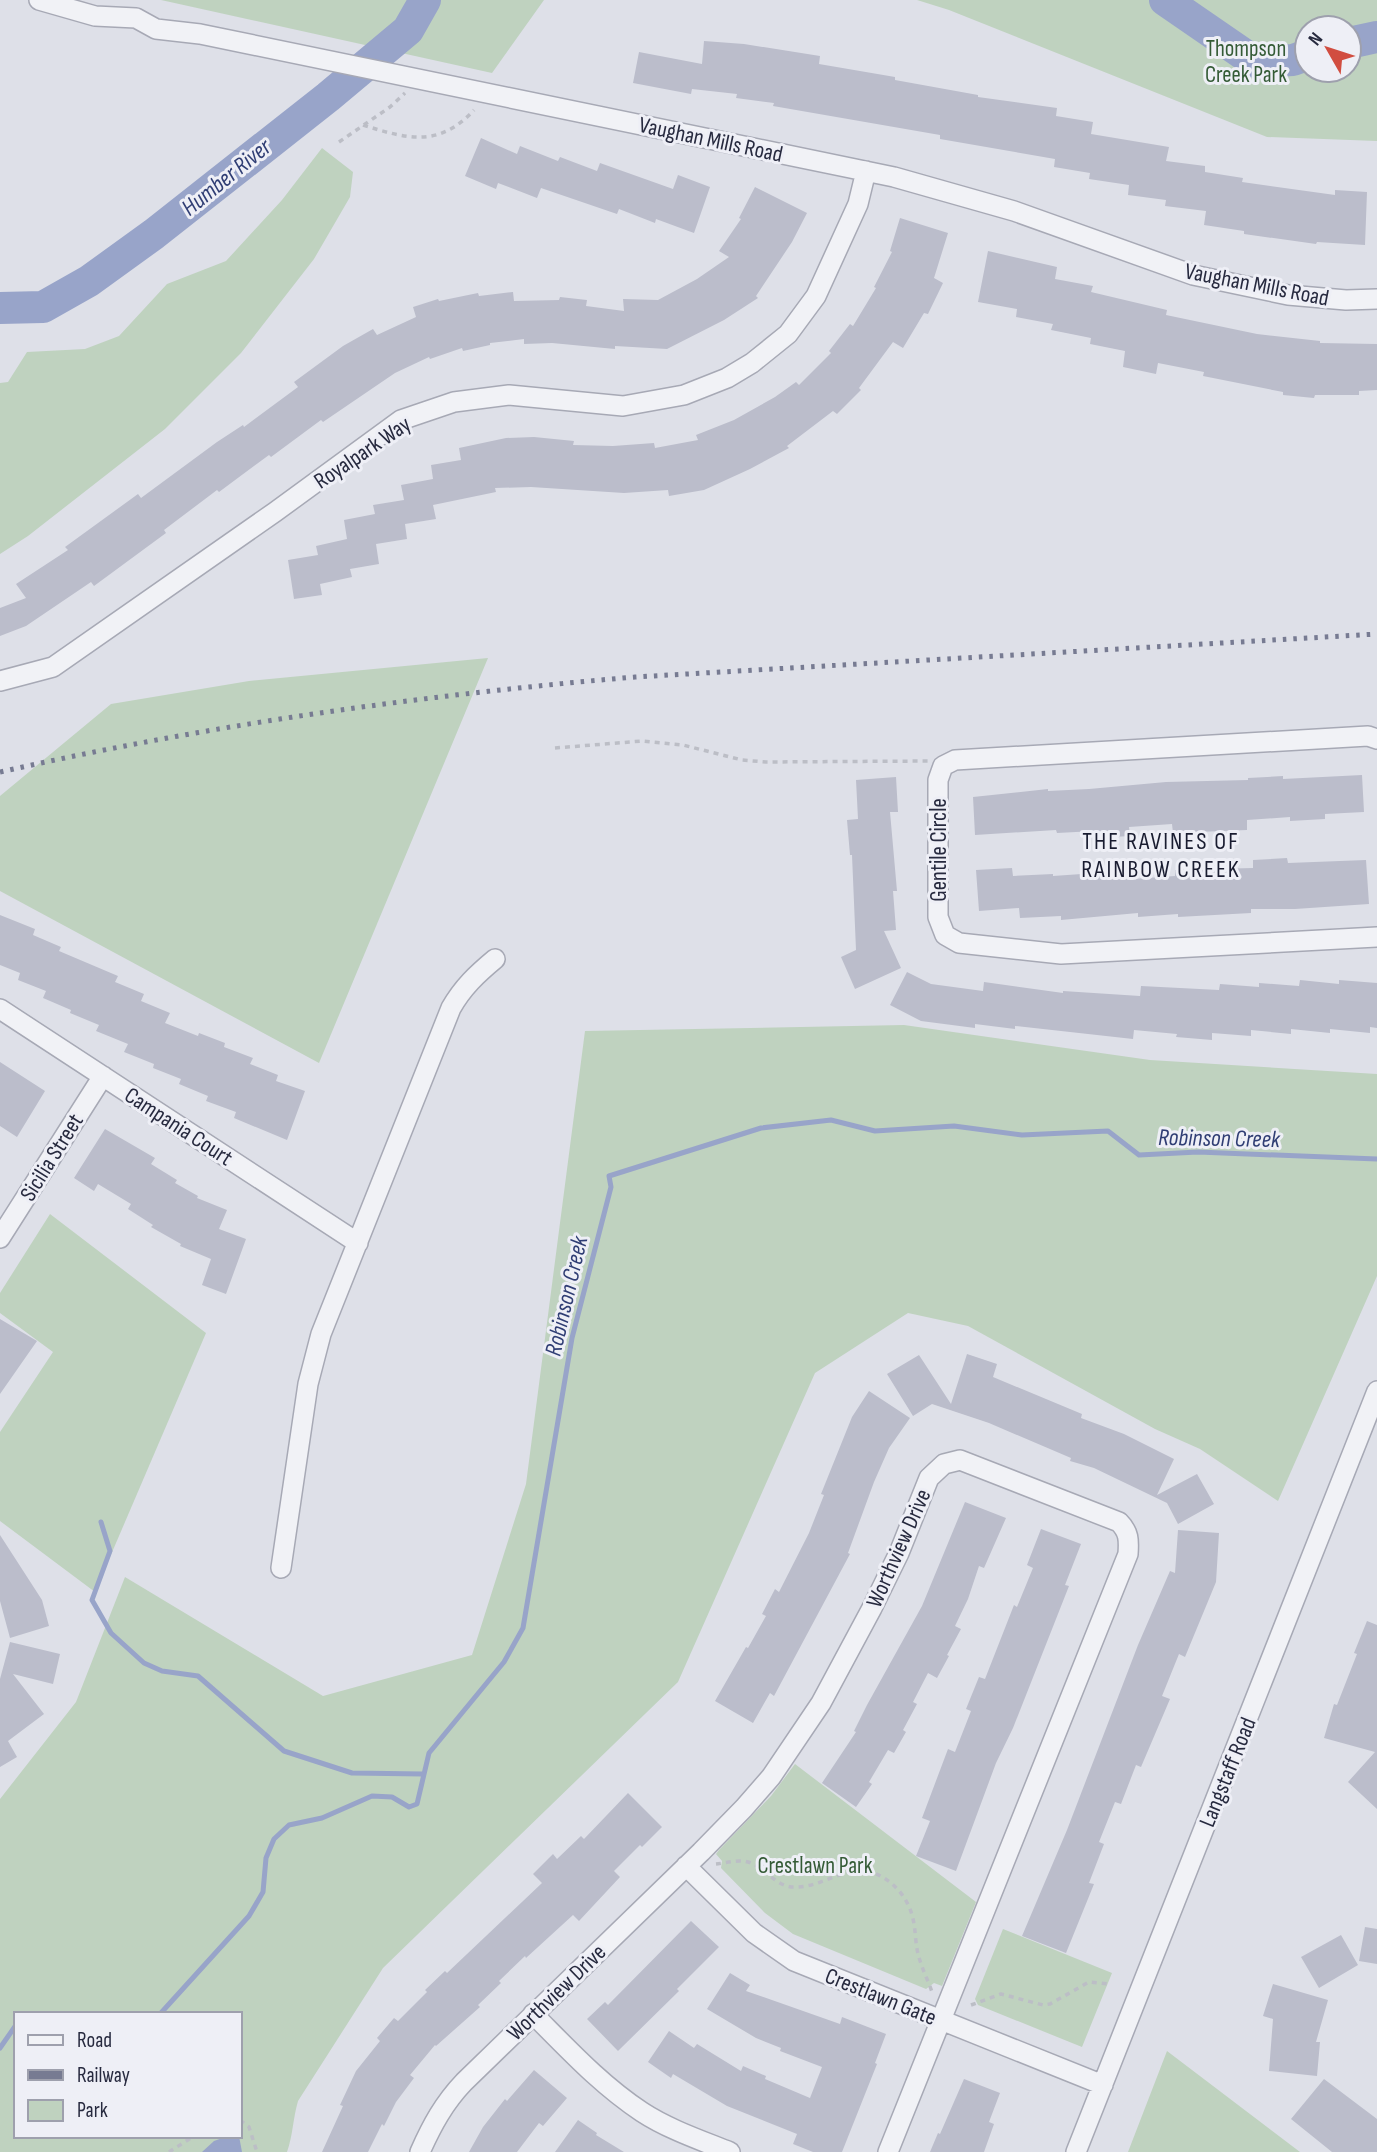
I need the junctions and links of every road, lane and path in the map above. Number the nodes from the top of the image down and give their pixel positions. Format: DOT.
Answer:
graph roads {
  1 [pos="39,0"];
  2 [pos="420,79"];
  3 [pos="474,110"];
  4 [pos="363,125"];
  5 [pos="339,142"];
  6 [pos="866,171"];
  7 [pos="1377,299"];
  8 [pos="0,681"];
  9 [pos="1377,739"];
  10 [pos="555,748"];
  11 [pos="925,759"];
  12 [pos="1377,937"];
  13 [pos="495,959"];
  14 [pos="0,1009"];
  15 [pos="103,1076"];
  16 [pos="0,1238"];
  17 [pos="358,1243"];
  18 [pos="1377,1391"];
  19 [pos="281,1568"];
  20 [pos="715,1864"];
  21 [pos="686,1866"];
  22 [pos="1109,1984"];
  23 [pos="933,1994"];
  24 [pos="971,2006"];
  25 [pos="533,2014"];
  26 [pos="941,2020"];
  27 [pos="1103,2085"];
  28 [pos="242,2122"];
  29 [pos="191,2138"];
  30 [pos="169,2152"];
  31 [pos="257,2152"];
  32 [pos="420,2152"];
  33 [pos="730,2152"];
  34 [pos="888,2152"];
  35 [pos="1076,2152"];
  1 -- 2 [label="street, Vaughan Mills Road"];
  2 -- 4 [label="path"];
  2 -- 6 [label="street, Vaughan Mills Road"];
  3 -- 4 [label="path"];
  4 -- 5 [label="path"];
  6 -- 7 [label="street, Vaughan Mills Road"];
  6 -- 8 [label="street, Royalpark Way"];
  9 -- 12 [label="street, Gentile Circle"];
  10 -- 11 [label="path"];
  13 -- 17 [label="street"];
  14 -- 15 [label="street, Campania Court"];
  15 -- 16 [label="street, Sicilia Street"];
  15 -- 17 [label="street, Campania Court"];
  17 -- 19 [label="street"];
  18 -- 27 [label="street, Langstaff Road"];
  20 -- 23 [label="path"];
  21 -- 25 [label="street, Worthview Drive"];
  21 -- 26 [label="street, Crestlawn Gate"];
  21 -- 26 [label="street, Worthview Drive"];
  22 -- 24 [label="path"];
  25 -- 32 [label="street, Worthview Drive"];
  25 -- 33 [label="street"];
  26 -- 27 [label="street, Crestlawn Gate"];
  26 -- 34 [label="street, Worthview Drive"];
  27 -- 35 [label="street, Langstaff Road"];
  28 -- 31 [label="path"];
  29 -- 30 [label="path"];
}
